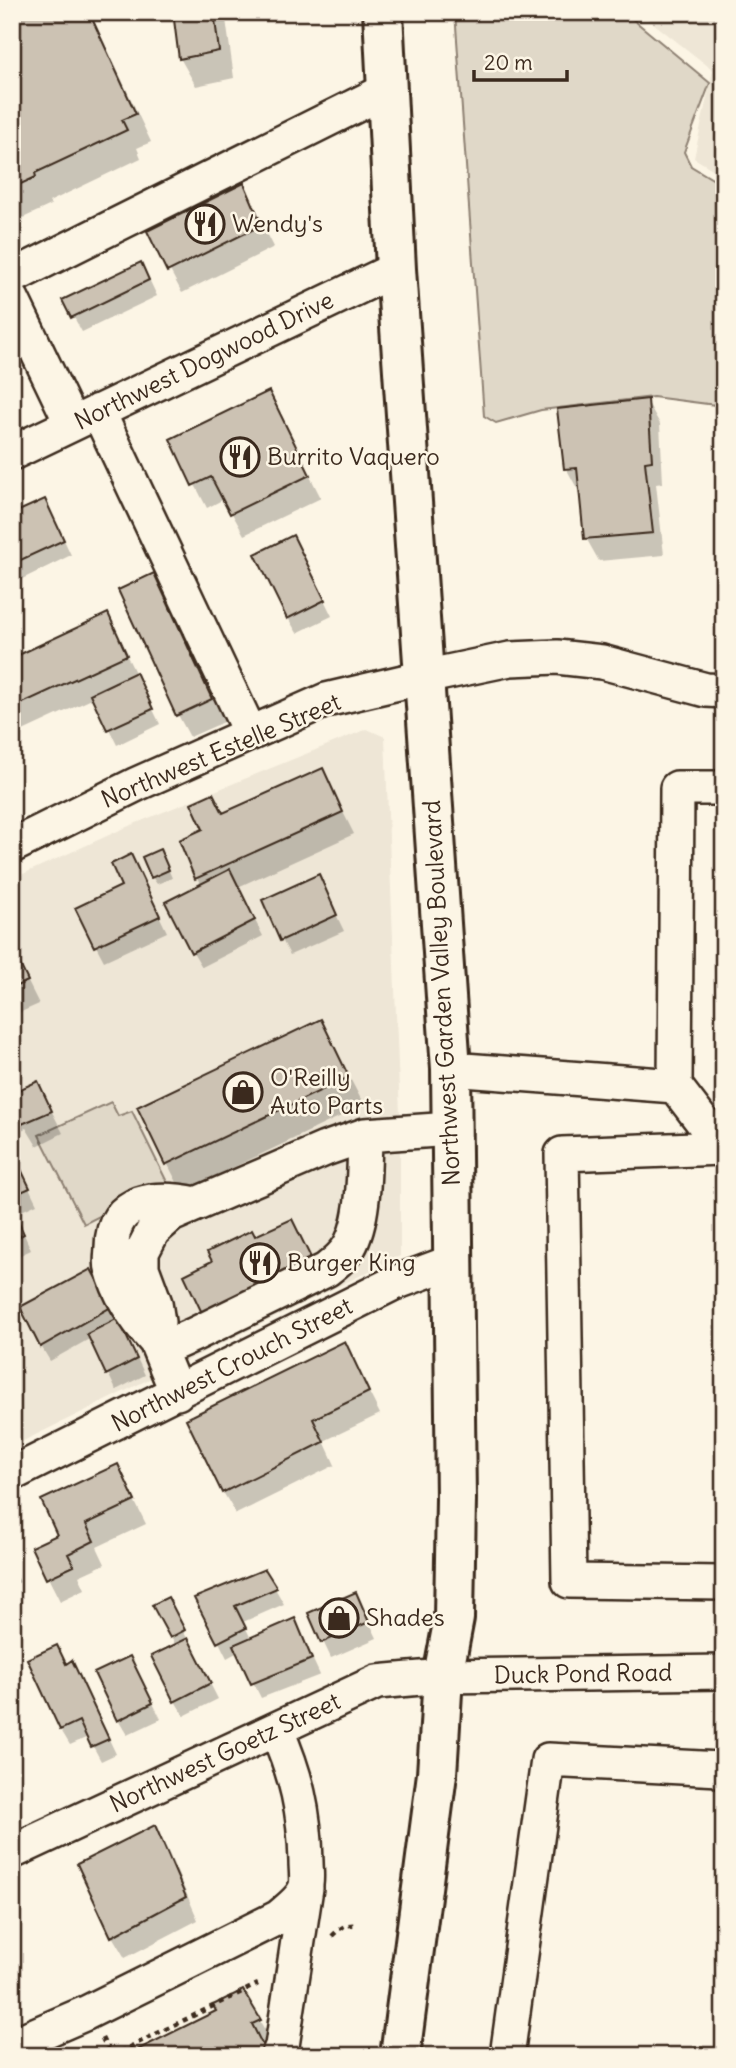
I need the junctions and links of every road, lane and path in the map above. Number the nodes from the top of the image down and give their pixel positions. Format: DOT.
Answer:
graph roads {
  1 [pos="383,12"];
  2 [pos="387,90"];
  3 [pos="396,269"];
  4 [pos="12,277"];
  5 [pos="12,299"];
  6 [pos="85,418"];
  7 [pos="12,453"];
  8 [pos="424,677"];
  9 [pos="724,691"];
  10 [pos="250,733"];
  11 [pos="724,788"];
  12 [pos="12,846"];
  13 [pos="451,1069"];
  14 [pos="675,1086"];
  15 [pos="451,1129"];
  16 [pos="365,1135"];
  17 [pos="723,1149"];
  18 [pos="454,1261"];
  19 [pos="156,1342"];
  20 [pos="177,1393"];
  21 [pos="12,1474"];
  22 [pos="724,1583"];
  23 [pos="724,1672"];
  24 [pos="443,1676"];
  25 [pos="276,1729"];
  26 [pos="724,1773"];
  27 [pos="12,1852"];
  28 [pos="306,1888"];
  29 [pos="269,1978"];
  30 [pos="12,2045"];
  31 [pos="111,2056"];
  32 [pos="278,2056"];
  33 [pos="400,2056"];
  34 [pos="507,2056"];
  1 -- 2 [label="main road, Northwest Garden Valley Boulevard"];
  2 -- 3 [label="main road, Northwest Garden Valley Boulevard"];
  2 -- 4 [label="street"];
  3 -- 6 [label="street, Northwest Dogwood Drive"];
  3 -- 8 [label="main road, Northwest Garden Valley Boulevard"];
  5 -- 6 [label="street"];
  6 -- 7 [label="street, Northwest Dogwood Drive"];
  6 -- 10 [label="street"];
  8 -- 9 [label="street, Northwest Estelle Street"];
  8 -- 10 [label="street, Northwest Estelle Street"];
  8 -- 13 [label="main road, Northwest Garden Valley Boulevard"];
  10 -- 12 [label="street, Northwest Estelle Street"];
  11 -- 14 [label="street"];
  13 -- 14 [label="street"];
  13 -- 15 [label="main road, Northwest Garden Valley Boulevard"];
  14 -- 17 [label="street"];
  15 -- 16 [label="street"];
  15 -- 18 [label="main road, Northwest Garden Valley Boulevard"];
  16 -- 19 [label="street"];
  16 -- 19 [label="street"];
  17 -- 22 [label="street"];
  18 -- 20 [label="street, Northwest Crouch Street"];
  18 -- 24 [label="main road, Northwest Garden Valley Boulevard"];
  19 -- 20 [label="street"];
  20 -- 21 [label="street, Northwest Crouch Street"];
  23 -- 24 [label="street, Duck Pond Road"];
  24 -- 25 [label="street, Northwest Goetz Street"];
  24 -- 33 [label="main road, Northwest Garden Valley Boulevard"];
  25 -- 27 [label="street, Northwest Goetz Street"];
  25 -- 28 [label="street"];
  26 -- 34 [label="street"];
  28 -- 30 [label="street"];
  28 -- 32 [label="street"];
  29 -- 31 [label="path"];
}
